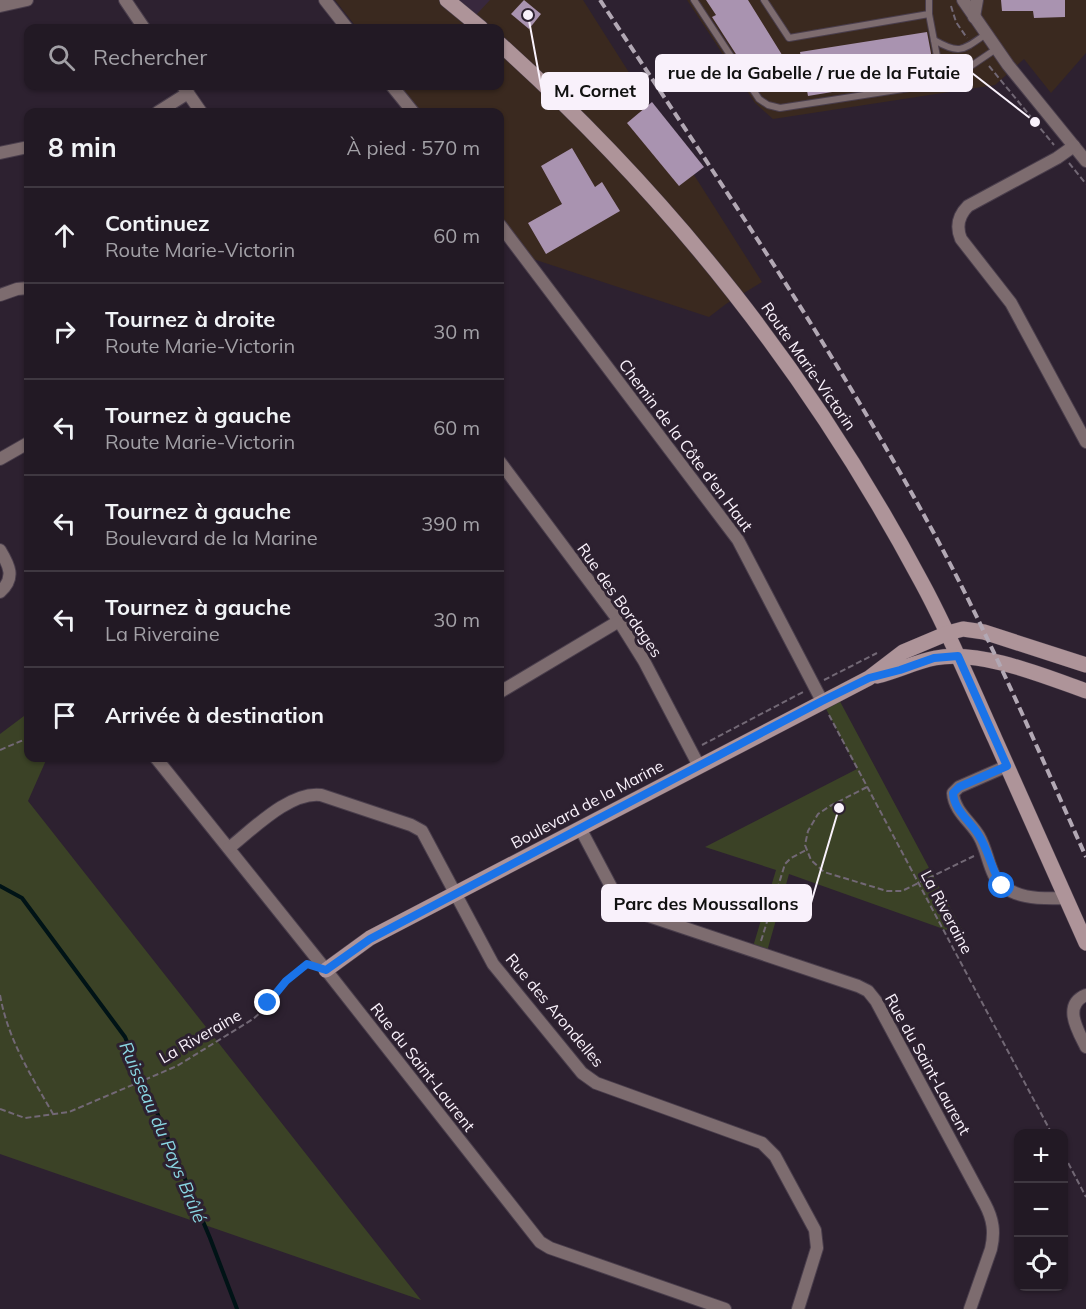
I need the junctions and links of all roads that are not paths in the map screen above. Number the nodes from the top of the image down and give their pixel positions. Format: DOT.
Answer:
graph roads {
  1 [pos="27,0"];
  2 [pos="125,0"];
  3 [pos="325,0"];
  4 [pos="447,0"];
  5 [pos="694,0"];
  6 [pos="764,0"];
  7 [pos="929,0"];
  8 [pos="977,0"];
  9 [pos="957,1"];
  10 [pos="0,6"];
  11 [pos="929,14"];
  12 [pos="974,17"];
  13 [pos="141,24"];
  14 [pos="345,24"];
  15 [pos="476,24"];
  16 [pos="986,34"];
  17 [pos="934,40"];
  18 [pos="504,48"];
  19 [pos="996,49"];
  20 [pos="939,62"];
  21 [pos="965,70"];
  22 [pos="942,82"];
  23 [pos="184,90"];
  24 [pos="186,90"];
  25 [pos="395,90"];
  26 [pos="163,108"];
  27 [pos="198,108"];
  28 [pos="409,108"];
  29 [pos="1074,146"];
  30 [pos="24,148"];
  31 [pos="0,153"];
  32 [pos="1086,161"];
  33 [pos="504,230"];
  34 [pos="24,288"];
  35 [pos="0,295"];
  36 [pos="1086,442"];
  37 [pos="24,445"];
  38 [pos="0,459"];
  39 [pos="504,467"];
  40 [pos="0,550"];
  41 [pos="0,592"];
  42 [pos="619,621"];
  43 [pos="948,633"];
  44 [pos="958,656"];
  45 [pos="1086,665"];
  46 [pos="869,678"];
  47 [pos="504,690"];
  48 [pos="1086,691"];
  49 [pos="822,701"];
  50 [pos="159,762"];
  51 [pos="699,766"];
  52 [pos="1007,766"];
  53 [pos="580,828"];
  54 [pos="229,848"];
  55 [pos="456,893"];
  56 [pos="1066,898"];
  57 [pos="1086,943"];
  58 [pos="326,970"];
  59 [pos="1086,995"];
  60 [pos="1086,1047"];
  61 [pos="725,1309"];
  62 [pos="798,1309"];
  63 [pos="969,1309"];
  1 -- 10 [label="street"];
  2 -- 13 [label="street"];
  3 -- 14 [label="street"];
  4 -- 15 [label="street"];
  5 -- 22 [label="lane"];
  6 -- 11 [label="lane"];
  7 -- 11 [label="lane"];
  8 -- 12 [label="street"];
  9 -- 12 [label="street"];
  11 -- 17 [label="lane"];
  12 -- 16 [label="street"];
  16 -- 17 [label="lane"];
  16 -- 19 [label="street"];
  17 -- 20 [label="lane"];
  18 -- 43 [label="street, Route Marie-Victorin"];
  19 -- 21 [label="lane"];
  19 -- 29 [label="street"];
  20 -- 21 [label="lane"];
  20 -- 22 [label="lane"];
  21 -- 22 [label="lane"];
  23 -- 26 [label="street"];
  24 -- 27 [label="street"];
  25 -- 28 [label="street"];
  29 -- 32 [label="street"];
  29 -- 36 [label="street"];
  30 -- 31 [label="street"];
  33 -- 49 [label="street, Chemin de la Côte d'en Haut"];
  34 -- 35 [label="street"];
  37 -- 38 [label="street"];
  39 -- 42 [label="street, Rue des Bordages"];
  40 -- 41 [label="street"];
  42 -- 47 [label="street"];
  42 -- 51 [label="street, Rue des Bordages"];
  43 -- 44 [label="street, Route Marie-Victorin"];
  43 -- 45 [label="street, Boulevard de la Marine"];
  43 -- 46 [label="street, Boulevard de la Marine"];
  44 -- 46 [label="street, Boulevard de la Marine"];
  44 -- 48 [label="street, Boulevard de la Marine"];
  44 -- 52 [label="street, Route Marie-Victorin"];
  46 -- 49 [label="street, Boulevard de la Marine"];
  49 -- 51 [label="street, Boulevard de la Marine"];
  50 -- 54 [label="street, Rue du Saint-Laurent"];
  51 -- 53 [label="street, Boulevard de la Marine"];
  52 -- 56 [label="street, Route Marie-Victorin"];
  52 -- 56 [label="street"];
  53 -- 55 [label="street, Boulevard de la Marine"];
  53 -- 63 [label="street, Rue du Saint-Laurent"];
  54 -- 55 [label="street, Rue des Arondelles"];
  54 -- 58 [label="street, Rue du Saint-Laurent"];
  55 -- 58 [label="street, Boulevard de la Marine"];
  55 -- 62 [label="street, Rue des Arondelles"];
  56 -- 57 [label="street, Route Marie-Victorin"];
  58 -- 61 [label="street, Rue du Saint-Laurent"];
  59 -- 60 [label="street"];
}
